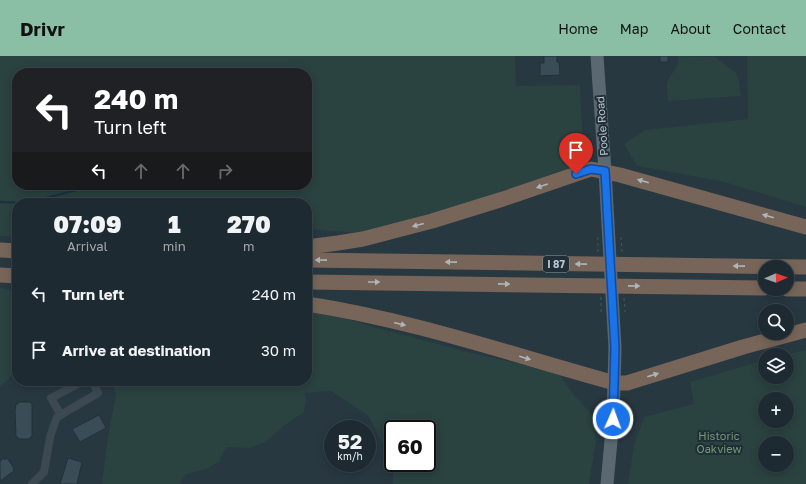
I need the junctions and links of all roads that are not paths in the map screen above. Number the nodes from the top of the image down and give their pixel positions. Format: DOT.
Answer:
graph roads {
  1 [pos="597,56"];
  2 [pos="605,171"];
  3 [pos="806,227"];
  4 [pos="312,246"];
  5 [pos="0,250"];
  6 [pos="12,251"];
  7 [pos="312,260"];
  8 [pos="806,267"];
  9 [pos="0,275"];
  10 [pos="12,276"];
  11 [pos="312,282"];
  12 [pos="758,288"];
  13 [pos="794,289"];
  14 [pos="806,289"];
  15 [pos="312,305"];
  16 [pos="806,330"];
  17 [pos="615,383"];
  18 [pos="75,386"];
  19 [pos="94,386"];
  20 [pos="60,415"];
  21 [pos="32,484"];
  22 [pos="607,484"];
  1 -- 2 [label="main road, Poole Road"];
  3 -- 2 [label="highway, one-way"];
  2 -- 4 [label="highway, one-way"];
  2 -- 17 [label="main road, Poole Road"];
  5 -- 6 [label="highway"];
  8 -- 7 [label="highway, I 87, one-way"];
  9 -- 10 [label="highway"];
  11 -- 12 [label="highway, I 87, one-way"];
  13 -- 14 [label="highway"];
  15 -- 17 [label="highway, one-way"];
  17 -- 16 [label="highway, one-way"];
  17 -- 22 [label="main road, Poole Road"];
  18 -- 20 [label="street"];
  19 -- 20 [label="street"];
  20 -- 21 [label="street"];
}
